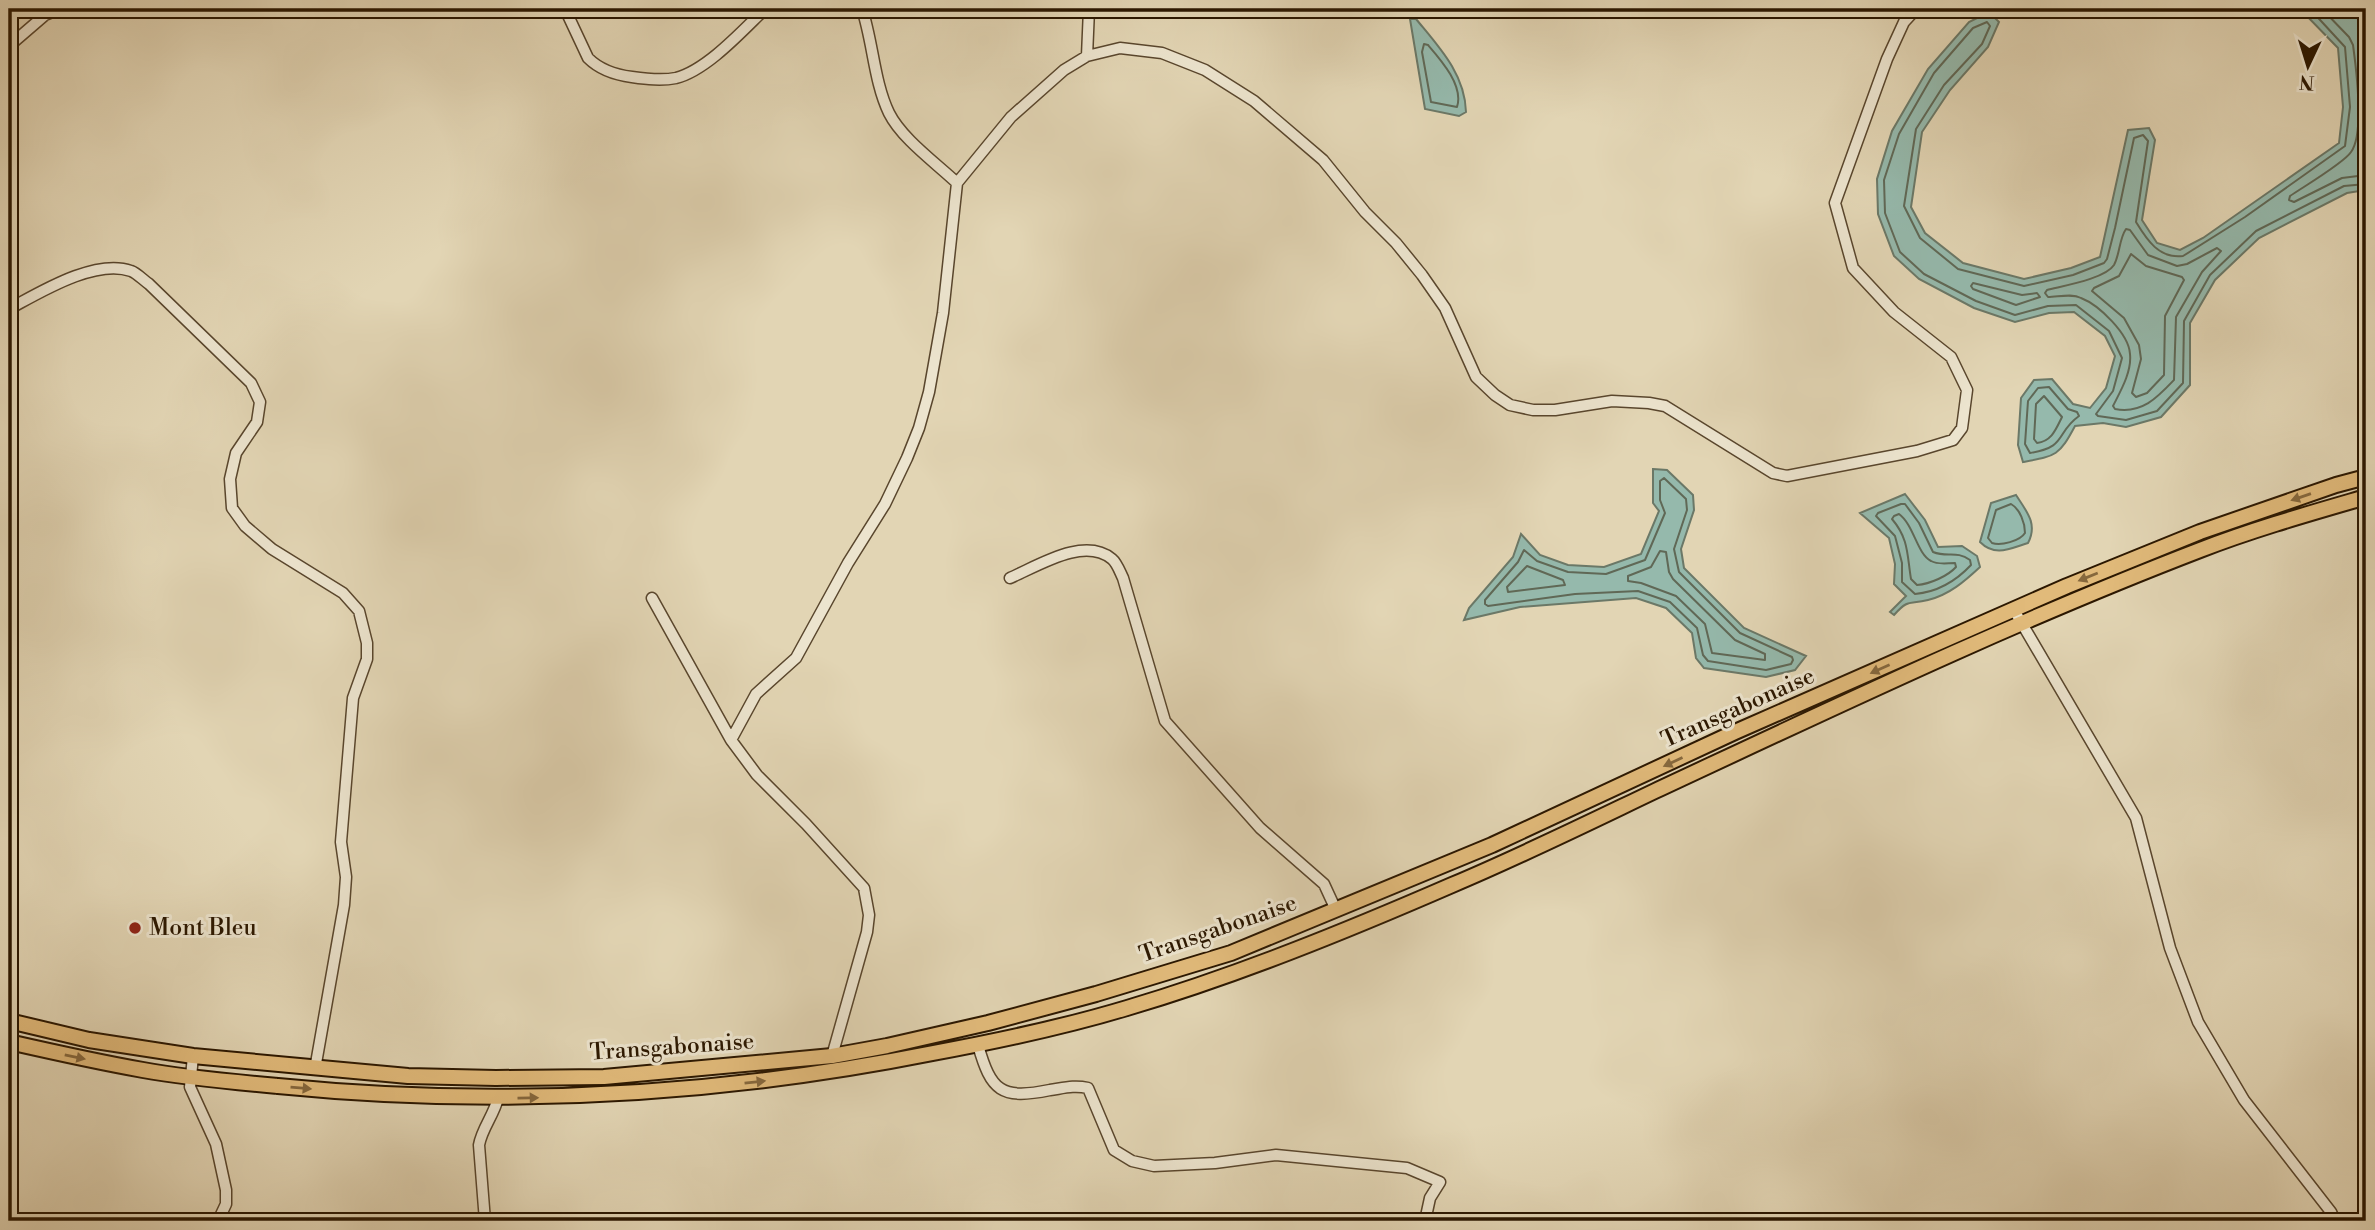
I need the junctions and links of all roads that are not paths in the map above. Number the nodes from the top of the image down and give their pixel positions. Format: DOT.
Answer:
graph roads {
  1 [pos="60,9"];
  2 [pos="565,9"];
  3 [pos="765,9"];
  4 [pos="862,9"];
  5 [pos="1089,9"];
  6 [pos="1916,9"];
  7 [pos="9,46"];
  8 [pos="1087,56"];
  9 [pos="957,183"];
  10 [pos="9,309"];
  11 [pos="2366,477"];
  12 [pos="2366,497"];
  13 [pos="1010,578"];
  14 [pos="652,598"];
  15 [pos="2014,610"];
  16 [pos="2022,624"];
  17 [pos="731,740"];
  18 [pos="1336,910"];
  19 [pos="9,1021"];
  20 [pos="9,1042"];
  21 [pos="978,1045"];
  22 [pos="193,1056"];
  23 [pos="832,1056"];
  24 [pos="315,1069"];
  25 [pos="191,1077"];
  26 [pos="498,1098"];
  27 [pos="218,1221"];
  28 [pos="485,1221"];
  29 [pos="1425,1221"];
  30 [pos="2335,1221"];
  1 -- 7 [label="street"];
  2 -- 3 [label="street"];
  4 -- 9 [label="street"];
  5 -- 8 [label="street"];
  6 -- 8 [label="street"];
  8 -- 9 [label="street"];
  9 -- 17 [label="street"];
  10 -- 24 [label="street"];
  11 -- 15 [label="highway, Transgabonaise, one-way"];
  12 -- 16 [label="highway, Transgabonaise"];
  13 -- 18 [label="street"];
  14 -- 17 [label="street"];
  15 -- 16 [label="street"];
  15 -- 18 [label="highway, Transgabonaise, one-way"];
  16 -- 21 [label="highway, Transgabonaise"];
  16 -- 30 [label="street"];
  17 -- 23 [label="street"];
  18 -- 23 [label="highway, Transgabonaise"];
  19 -- 22 [label="highway, Transgabonaise"];
  20 -- 25 [label="highway, Transgabonaise, one-way"];
  26 -- 21 [label="highway, Transgabonaise, one-way"];
  21 -- 29 [label="street"];
  22 -- 24 [label="highway, Transgabonaise"];
  22 -- 25 [label="street"];
  23 -- 24 [label="highway, Transgabonaise"];
  25 -- 26 [label="highway, Transgabonaise, one-way"];
  25 -- 27 [label="street"];
  26 -- 28 [label="street"];
}
